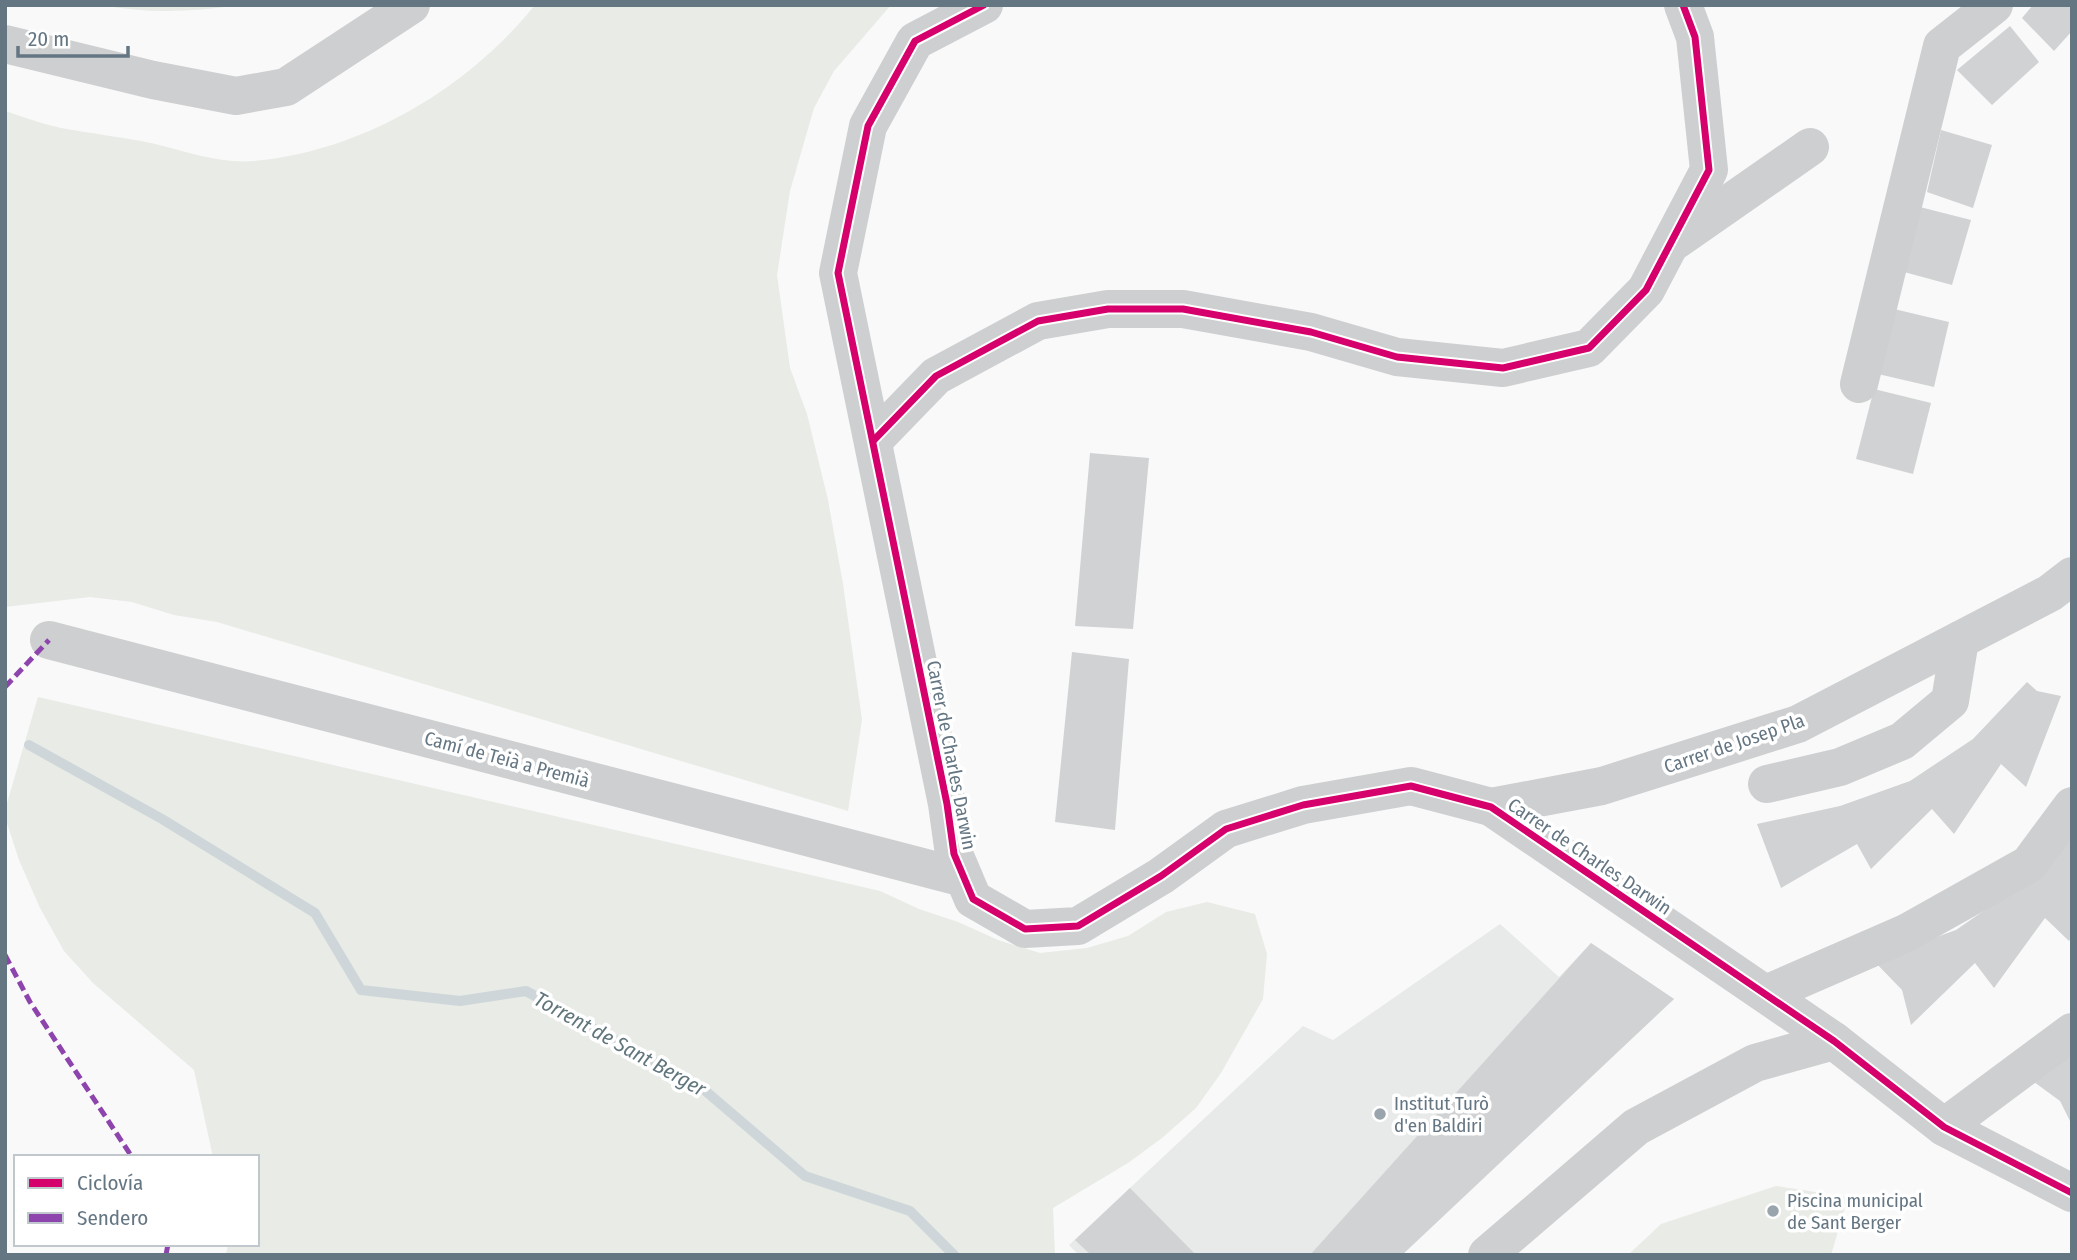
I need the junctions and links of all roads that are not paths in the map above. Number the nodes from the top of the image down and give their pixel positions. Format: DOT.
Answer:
graph roads {
  1 [pos="411,5"];
  2 [pos="985,5"];
  3 [pos="1683,5"];
  4 [pos="1994,5"];
  5 [pos="5,44"];
  6 [pos="1810,147"];
  7 [pos="1670,244"];
  8 [pos="1858,384"];
  9 [pos="873,441"];
  10 [pos="2072,576"];
  11 [pos="49,639"];
  12 [pos="1960,640"];
  13 [pos="1766,784"];
  14 [pos="2072,806"];
  15 [pos="1491,807"];
  16 [pos="964,877"];
  17 [pos="1766,994"];
  18 [pos="2072,1032"];
  19 [pos="1835,1041"];
  20 [pos="1944,1126"];
  21 [pos="2072,1193"];
  22 [pos="1487,1255"];
  1 -- 5 [label="street"];
  2 -- 9 [label="street, Carrer de Charles Darwin"];
  3 -- 7 [label="street"];
  4 -- 8 [label="street"];
  6 -- 7 [label="street"];
  7 -- 9 [label="street"];
  9 -- 16 [label="street, Carrer de Charles Darwin"];
  10 -- 12 [label="street, Carrer de Josep Pla"];
  11 -- 16 [label="street, Camí de Teià a Premià"];
  12 -- 13 [label="street"];
  12 -- 15 [label="street, Carrer de Josep Pla"];
  14 -- 17 [label="street"];
  15 -- 16 [label="street, Carrer de Charles Darwin"];
  15 -- 17 [label="street, Carrer de Charles Darwin"];
  17 -- 19 [label="street, Carrer de Charles Darwin"];
  18 -- 20 [label="street"];
  19 -- 20 [label="street, Carrer de Charles Darwin"];
  19 -- 22 [label="street"];
  20 -- 21 [label="street, Carrer de Charles Darwin"];
}
